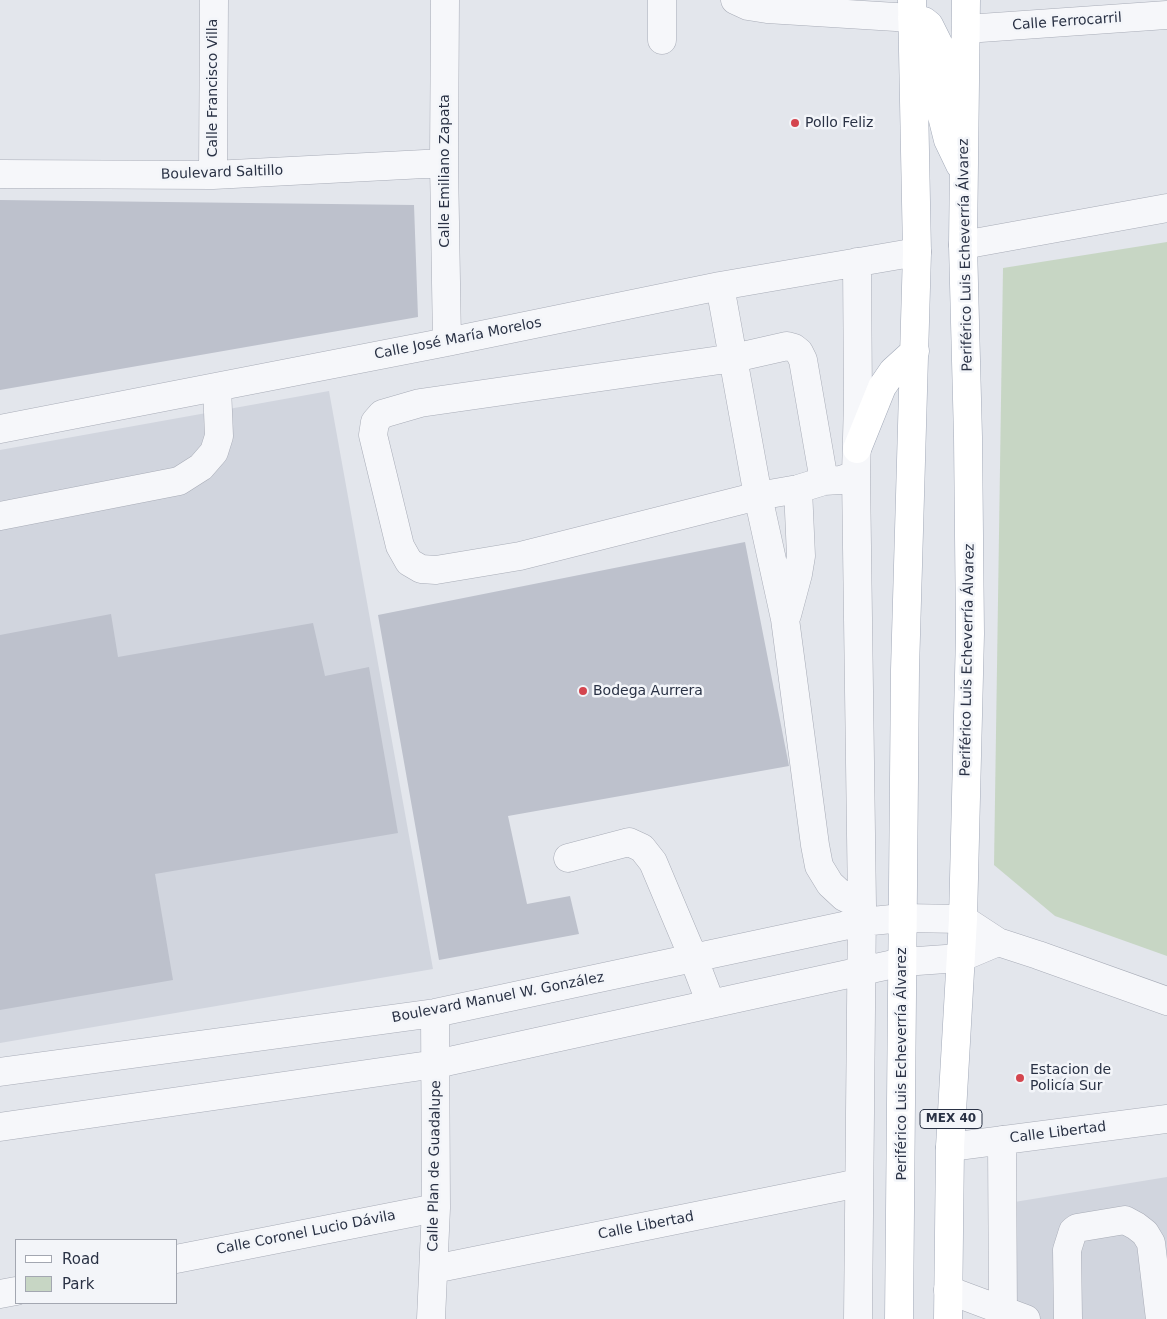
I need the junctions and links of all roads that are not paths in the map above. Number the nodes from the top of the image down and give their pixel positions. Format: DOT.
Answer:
graph roads {
  1 [pos="214,0"];
  2 [pos="445,0"];
  3 [pos="662,0"];
  4 [pos="735,0"];
  5 [pos="966,0"];
  6 [pos="912,9"];
  7 [pos="1167,15"];
  8 [pos="966,29"];
  9 [pos="662,40"];
  10 [pos="444,163"];
  11 [pos="964,173"];
  12 [pos="0,174"];
  13 [pos="213,176"];
  14 [pos="1167,208"];
  15 [pos="963,245"];
  16 [pos="917,252"];
  17 [pos="857,262"];
  18 [pos="720,286"];
  19 [pos="447,342"];
  20 [pos="915,350"];
  21 [pos="734,358"];
  22 [pos="217,387"];
  23 [pos="0,429"];
  24 [pos="856,462"];
  25 [pos="824,481"];
  26 [pos="798,489"];
  27 [pos="758,496"];
  28 [pos="0,516"];
  29 [pos="785,619"];
  30 [pos="568,858"];
  31 [pos="862,914"];
  32 [pos="902,918"];
  33 [pos="963,919"];
  34 [pos="998,942"];
  35 [pos="693,957"];
  36 [pos="960,958"];
  37 [pos="903,962"];
  38 [pos="862,971"];
  39 [pos="1167,1002"];
  40 [pos="710,1004"];
  41 [pos="435,1013"];
  42 [pos="436,1064"];
  43 [pos="0,1072"];
  44 [pos="1167,1119"];
  45 [pos="0,1127"];
  46 [pos="1002,1140"];
  47 [pos="950,1147"];
  48 [pos="859,1183"];
  49 [pos="436,1208"];
  50 [pos="178,1259"];
  51 [pos="434,1269"];
  52 [pos="15,1290"];
  53 [pos="948,1290"];
  54 [pos="0,1294"];
  55 [pos="1011,1316"];
  56 [pos="432,1319"];
  57 [pos="858,1319"];
  58 [pos="899,1319"];
  59 [pos="948,1319"];
  60 [pos="1068,1319"];
  61 [pos="1160,1319"];
  1 -- 13 [label="street, Calle Francisco Villa"];
  2 -- 10 [label="street, Calle Emiliano Zapata"];
  3 -- 9 [label="street"];
  4 -- 6 [label="street"];
  5 -- 8 [label="main road, Periférico Luis Echeverría Álvarez"];
  6 -- 11 [label="main road"];
  6 -- 16 [label="main road, Periférico Luis Echeverría Álvarez"];
  7 -- 8 [label="street, Calle Ferrocarril"];
  8 -- 11 [label="main road, Periférico Luis Echeverría Álvarez"];
  10 -- 13 [label="street, Boulevard Saltillo"];
  10 -- 19 [label="street, Calle Emiliano Zapata"];
  11 -- 15 [label="main road, Periférico Luis Echeverría Álvarez"];
  12 -- 13 [label="street, Boulevard Saltillo"];
  14 -- 15 [label="street"];
  15 -- 33 [label="main road, Periférico Luis Echeverría Álvarez"];
  16 -- 17 [label="street, Calle José María Morelos"];
  16 -- 20 [label="main road, Periférico Luis Echeverría Álvarez"];
  17 -- 18 [label="street, Calle José María Morelos"];
  17 -- 24 [label="street"];
  18 -- 19 [label="street, Calle José María Morelos"];
  18 -- 21 [label="street"];
  19 -- 22 [label="street, Calle José María Morelos"];
  20 -- 24 [label="main road"];
  20 -- 32 [label="main road, Periférico Luis Echeverría Álvarez"];
  21 -- 25 [label="street"];
  21 -- 27 [label="street"];
  21 -- 27 [label="street"];
  22 -- 23 [label="street, Calle José María Morelos"];
  22 -- 28 [label="street"];
  24 -- 25 [label="street"];
  24 -- 31 [label="street"];
  25 -- 26 [label="street"];
  26 -- 27 [label="street"];
  26 -- 29 [label="street"];
  27 -- 29 [label="street"];
  29 -- 31 [label="street"];
  30 -- 35 [label="street"];
  31 -- 32 [label="street, Boulevard Manuel W. González"];
  31 -- 35 [label="street, Boulevard Manuel W. González"];
  31 -- 38 [label="street"];
  32 -- 33 [label="street, Boulevard Manuel W. González"];
  32 -- 37 [label="main road, Periférico Luis Echeverría Álvarez / MEX 40"];
  33 -- 34 [label="street"];
  33 -- 36 [label="main road, Periférico Luis Echeverría Álvarez / MEX 40"];
  34 -- 36 [label="street"];
  34 -- 39 [label="street"];
  35 -- 40 [label="street"];
  35 -- 41 [label="street, Boulevard Manuel W. González"];
  36 -- 37 [label="street"];
  36 -- 47 [label="main road, Periférico Luis Echeverría Álvarez / MEX 40"];
  37 -- 38 [label="street"];
  37 -- 58 [label="main road, Periférico Luis Echeverría Álvarez / MEX 40"];
  38 -- 40 [label="street"];
  38 -- 48 [label="street"];
  40 -- 42 [label="street"];
  41 -- 42 [label="street, Calle Plan de Guadalupe"];
  41 -- 43 [label="street, Boulevard Manuel W. González"];
  42 -- 45 [label="street"];
  42 -- 49 [label="street, Calle Plan de Guadalupe"];
  44 -- 46 [label="street, Calle Libertad"];
  46 -- 47 [label="street, Calle Libertad"];
  46 -- 55 [label="street"];
  47 -- 53 [label="main road, Periférico Luis Echeverría Álvarez / MEX 40"];
  48 -- 51 [label="street, Calle Libertad"];
  48 -- 57 [label="street"];
  49 -- 50 [label="street, Calle Coronel Lucio Dávila"];
  49 -- 51 [label="street, Calle Plan de Guadalupe"];
  51 -- 56 [label="street, Calle Plan de Guadalupe"];
  52 -- 54 [label="street"];
  53 -- 55 [label="street"];
  53 -- 59 [label="main road, Periférico Luis Echeverría Álvarez / MEX 40"];
  60 -- 61 [label="street"];
}
